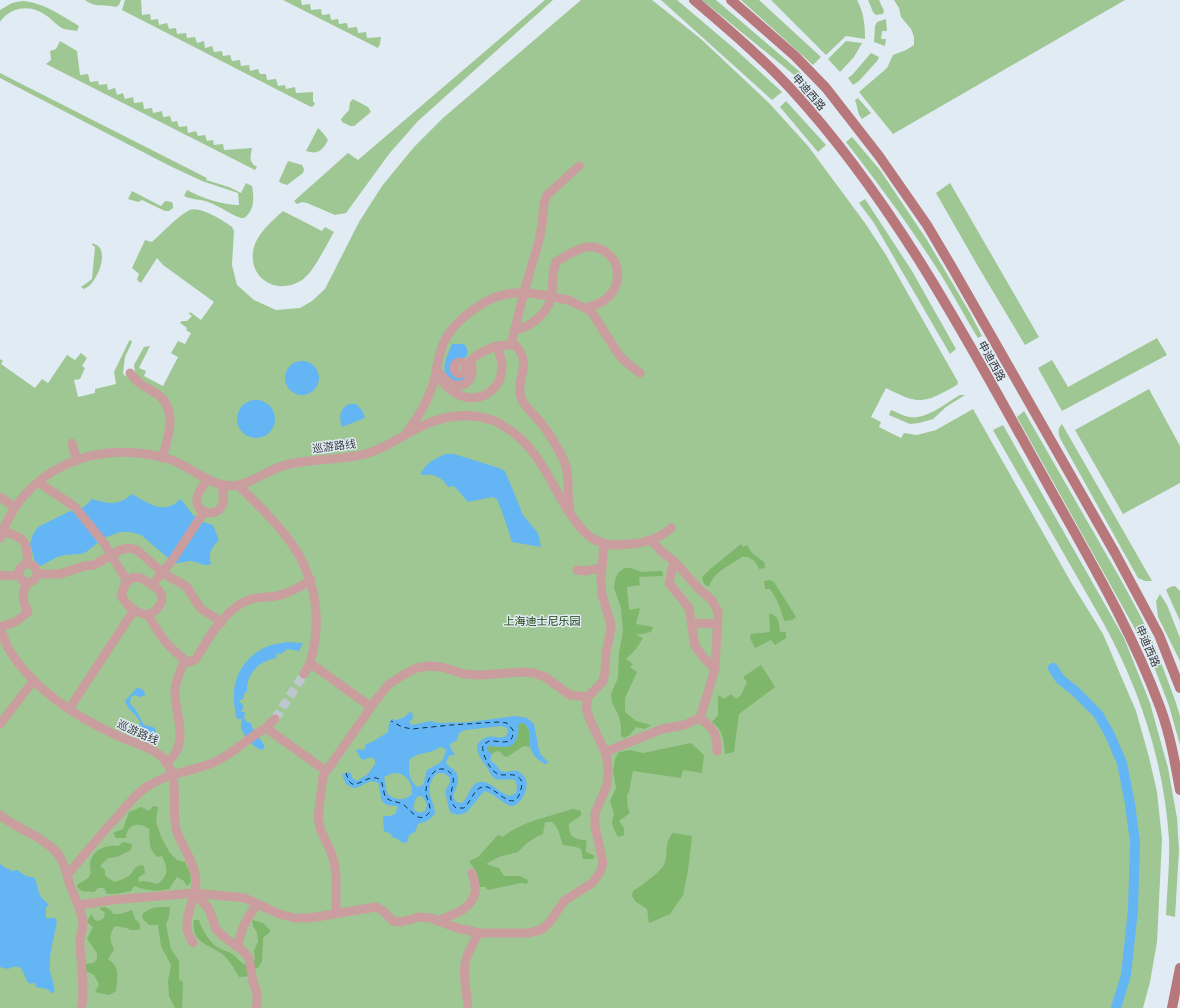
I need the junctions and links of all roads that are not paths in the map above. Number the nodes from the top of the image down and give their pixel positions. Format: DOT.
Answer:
graph roads {
  1 [pos="694,0"];
  2 [pos="731,0"];
  3 [pos="579,166"];
  4 [pos="585,308"];
  5 [pos="515,330"];
  6 [pos="511,345"];
  7 [pos="496,346"];
  8 [pos="436,369"];
  9 [pos="640,373"];
  10 [pos="130,374"];
  11 [pos="470,398"];
  12 [pos="468,416"];
  13 [pos="404,436"];
  14 [pos="72,443"];
  15 [pos="162,458"];
  16 [pos="77,461"];
  17 [pos="208,479"];
  18 [pos="38,482"];
  19 [pos="222,484"];
  20 [pos="238,485"];
  21 [pos="0,497"];
  22 [pos="14,507"];
  23 [pos="202,515"];
  24 [pos="572,516"];
  25 [pos="670,528"];
  26 [pos="1,535"];
  27 [pos="651,540"];
  28 [pos="604,543"];
  29 [pos="112,554"];
  30 [pos="674,561"];
  31 [pos="28,564"];
  32 [pos="602,568"];
  33 [pos="577,570"];
  34 [pos="163,573"];
  35 [pos="0,574"];
  36 [pos="19,575"];
  37 [pos="37,575"];
  38 [pos="310,580"];
  39 [pos="127,581"];
  40 [pos="27,582"];
  41 [pos="152,585"];
  42 [pos="134,610"];
  43 [pos="148,614"];
  44 [pos="222,622"];
  45 [pos="692,624"];
  46 [pos="718,624"];
  47 [pos="0,628"];
  48 [pos="4,649"];
  49 [pos="185,660"];
  50 [pos="310,663"];
  51 [pos="715,669"];
  52 [pos="304,674"];
  53 [pos="34,680"];
  54 [pos="1180,688"];
  55 [pos="588,697"];
  56 [pos="371,707"];
  57 [pos="70,708"];
  58 [pos="700,718"];
  59 [pos="275,719"];
  60 [pos="0,724"];
  61 [pos="266,728"];
  62 [pos="717,751"];
  63 [pos="605,752"];
  64 [pos="166,763"];
  65 [pos="326,771"];
  66 [pos="172,774"];
  67 [pos="1180,790"];
  68 [pos="0,816"];
  69 [pos="472,873"];
  70 [pos="68,874"];
  71 [pos="195,893"];
  72 [pos="258,904"];
  73 [pos="79,905"];
  74 [pos="336,913"];
  75 [pos="437,921"];
  76 [pos="479,933"];
  77 [pos="193,943"];
  78 [pos="238,947"];
  79 [pos="1180,968"];
  80 [pos="81,1008"];
  81 [pos="256,1008"];
  82 [pos="468,1008"];
  83 [pos="1172,1008"];
  1 -- 67 [label="street, 申迪西路"];
  2 -- 54 [label="street, 申迪西路"];
  3 -- 5 [label="street"];
  4 -- 5 [label="street"];
  4 -- 8 [label="street, bridge"];
  4 -- 9 [label="street"];
  5 -- 6 [label="street"];
  6 -- 7 [label="street"];
  6 -- 24 [label="street"];
  7 -- 8 [label="street"];
  7 -- 11 [label="street"];
  8 -- 11 [label="street"];
  8 -- 13 [label="street"];
  10 -- 15 [label="street"];
  11 -- 12 [label="street"];
  12 -- 13 [label="street, 巡游路线"];
  12 -- 24 [label="street, 巡游路线"];
  13 -- 20 [label="street, 巡游路线"];
  14 -- 16 [label="street"];
  15 -- 16 [label="street, 巡游路线"];
  15 -- 17 [label="street, 巡游路线"];
  16 -- 18 [label="street, 巡游路线"];
  17 -- 19 [label="street, 巡游路线"];
  17 -- 23 [label="street"];
  18 -- 22 [label="street, 巡游路线"];
  18 -- 29 [label="street"];
  19 -- 20 [label="street, 巡游路线"];
  19 -- 23 [label="street"];
  20 -- 38 [label="street"];
  21 -- 22 [label="street"];
  22 -- 26 [label="street, 巡游路线"];
  23 -- 34 [label="street"];
  24 -- 28 [label="street, 巡游路线"];
  25 -- 27 [label="street, 巡游路线"];
  26 -- 31 [label="street"];
  27 -- 28 [label="street, 巡游路线"];
  27 -- 30 [label="street"];
  28 -- 32 [label="street"];
  29 -- 34 [label="street"];
  29 -- 37 [label="street"];
  29 -- 39 [label="street"];
  30 -- 45 [label="street"];
  30 -- 46 [label="street"];
  31 -- 36 [label="street"];
  31 -- 37 [label="street"];
  32 -- 33 [label="street"];
  32 -- 55 [label="street"];
  34 -- 41 [label="street"];
  34 -- 44 [label="street"];
  35 -- 36 [label="street"];
  36 -- 40 [label="street"];
  37 -- 40 [label="street"];
  38 -- 44 [label="street"];
  38 -- 50 [label="street"];
  39 -- 41 [label="street"];
  39 -- 42 [label="street"];
  40 -- 47 [label="street"];
  41 -- 43 [label="street"];
  42 -- 43 [label="street"];
  42 -- 57 [label="street"];
  43 -- 49 [label="street"];
  44 -- 49 [label="street"];
  45 -- 46 [label="street"];
  45 -- 51 [label="street"];
  46 -- 51 [label="street"];
  47 -- 48 [label="street, 巡游路线"];
  48 -- 53 [label="street, 巡游路线"];
  49 -- 64 [label="street"];
  50 -- 52 [label="street"];
  50 -- 56 [label="street"];
  51 -- 58 [label="street"];
  53 -- 57 [label="street, 巡游路线"];
  53 -- 60 [label="street"];
  55 -- 56 [label="street"];
  55 -- 63 [label="street"];
  56 -- 65 [label="street"];
  57 -- 64 [label="street, 巡游路线"];
  58 -- 62 [label="street"];
  58 -- 63 [label="street"];
  59 -- 61 [label="street"];
  61 -- 65 [label="street"];
  61 -- 66 [label="street"];
  63 -- 76 [label="street"];
  64 -- 66 [label="street, 巡游路线"];
  65 -- 74 [label="street"];
  66 -- 70 [label="street"];
  66 -- 71 [label="street, 巡游路线"];
  68 -- 70 [label="street"];
  69 -- 75 [label="street"];
  70 -- 73 [label="street"];
  71 -- 72 [label="street"];
  71 -- 73 [label="street"];
  71 -- 77 [label="street, 巡游路线"];
  71 -- 78 [label="street"];
  72 -- 74 [label="street"];
  72 -- 78 [label="street"];
  73 -- 80 [label="street"];
  74 -- 75 [label="street"];
  75 -- 76 [label="street"];
  76 -- 82 [label="street"];
  78 -- 81 [label="street"];
  79 -- 83 [label="street"];
}
